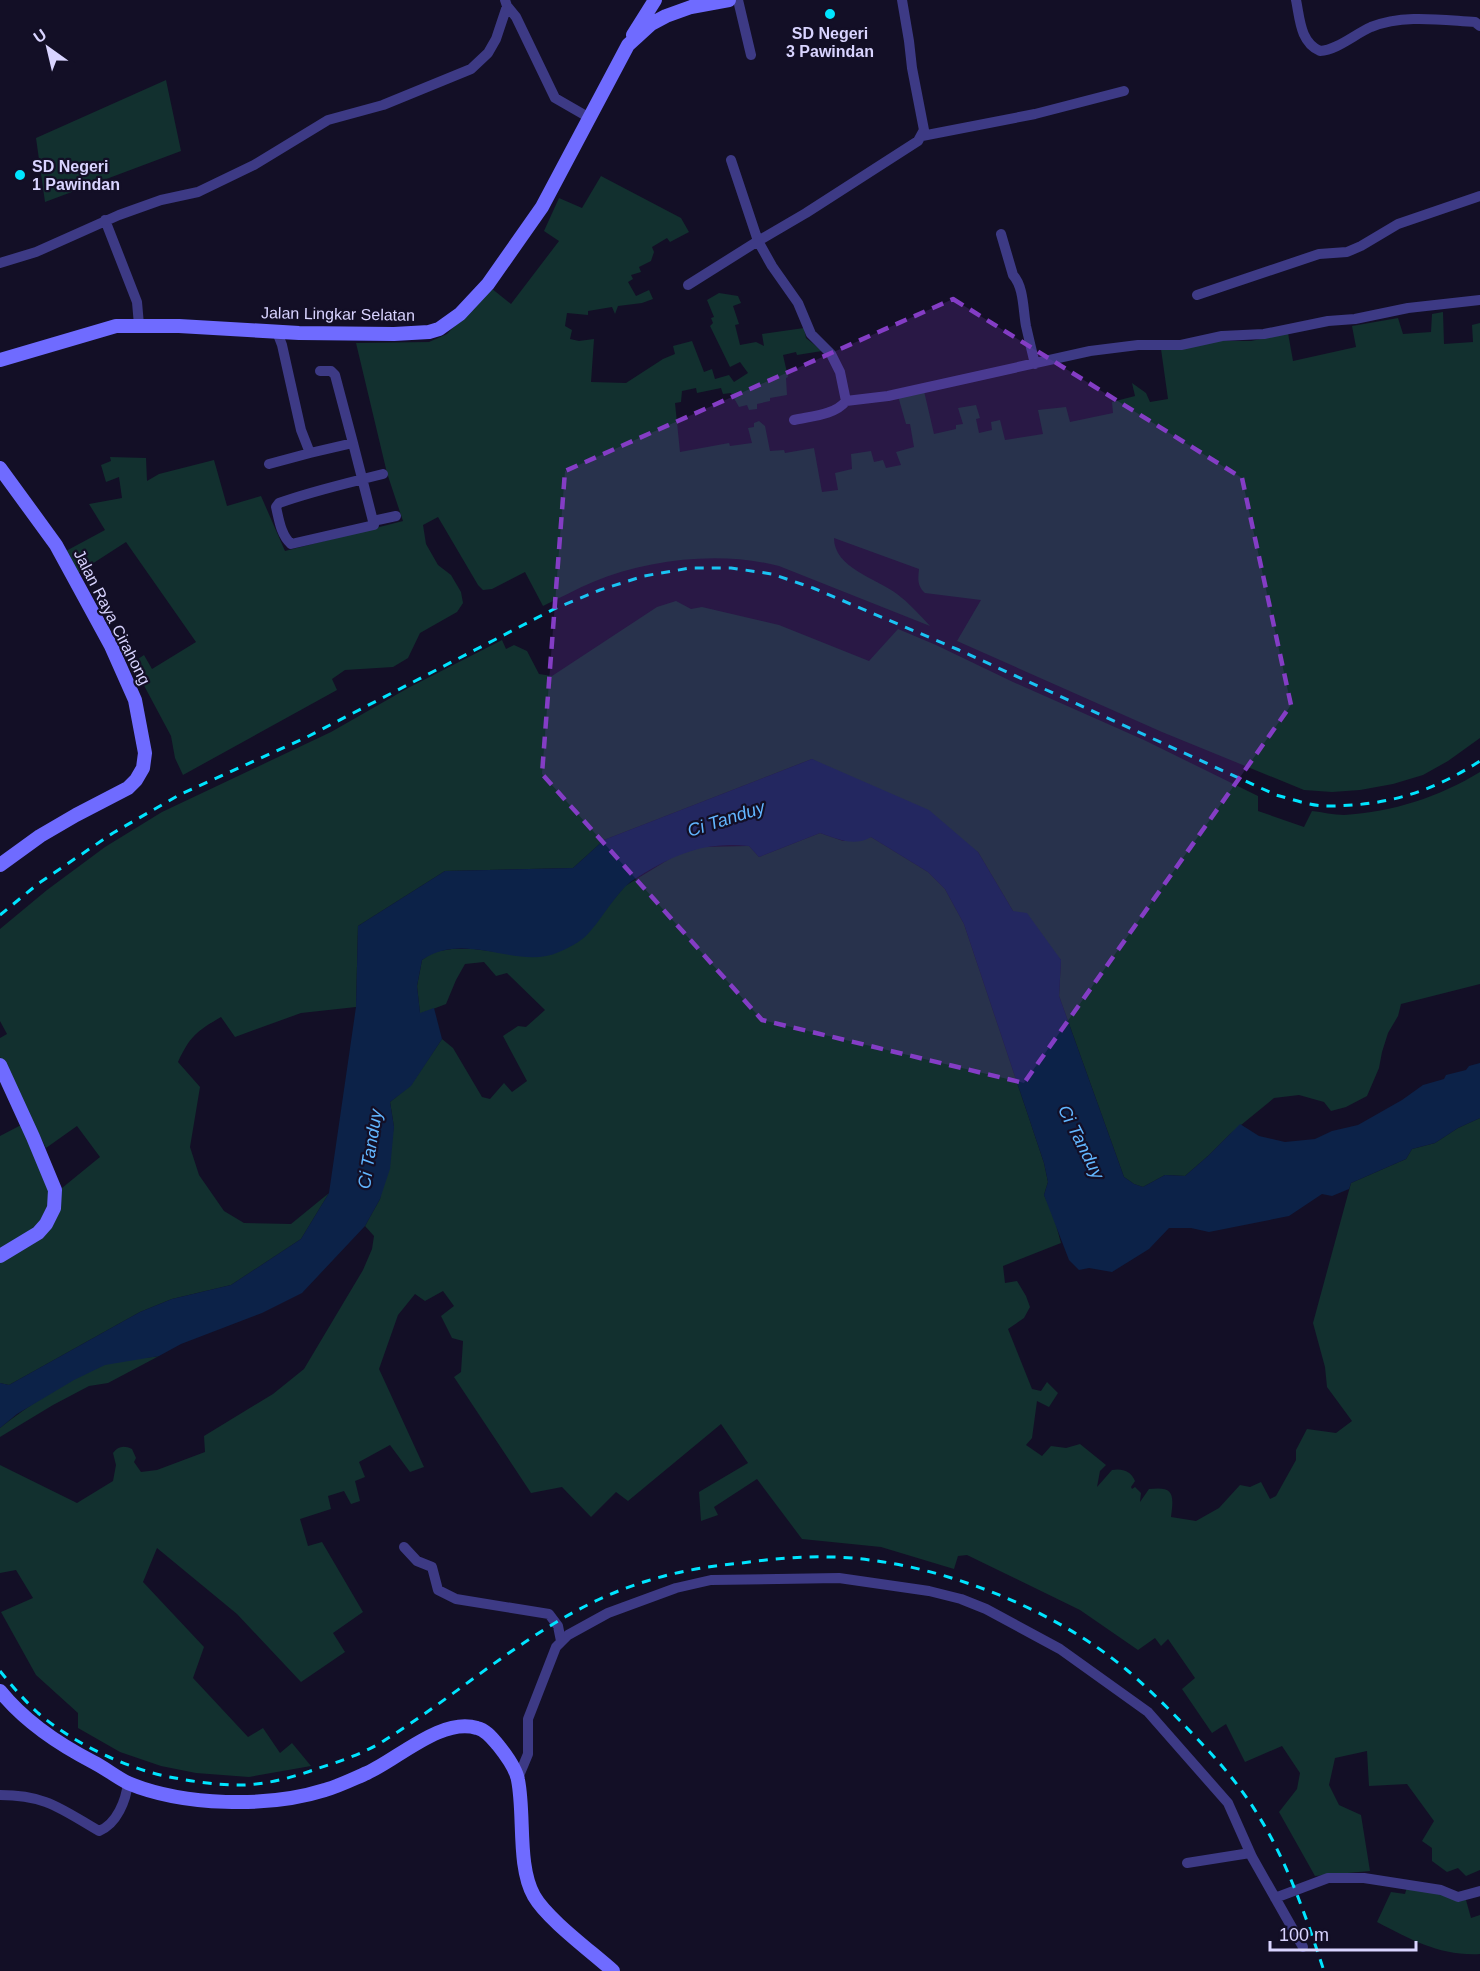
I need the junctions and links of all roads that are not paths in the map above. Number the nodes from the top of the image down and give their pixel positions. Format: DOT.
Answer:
graph roads {
  1 [pos="654,0"];
  2 [pos="729,0"];
  3 [pos="738,0"];
  4 [pos="902,0"];
  5 [pos="1296,0"];
  6 [pos="506,3"];
  7 [pos="1480,26"];
  8 [pos="628,45"];
  9 [pos="750,55"];
  10 [pos="1124,91"];
  11 [pos="588,117"];
  12 [pos="922,136"];
  13 [pos="731,160"];
  14 [pos="1480,196"];
  15 [pos="105,220"];
  16 [pos="1001,234"];
  17 [pos="758,241"];
  18 [pos="0,263"];
  19 [pos="688,285"];
  20 [pos="1197,295"];
  21 [pos="1480,300"];
  22 [pos="139,325"];
  23 [pos="278,332"];
  24 [pos="0,360"];
  25 [pos="1035,364"];
  26 [pos="320,371"];
  27 [pos="846,401"];
  28 [pos="794,420"];
  29 [pos="352,443"];
  30 [pos="310,453"];
  31 [pos="269,464"];
  32 [pos="0,468"];
  33 [pos="382,474"];
  34 [pos="363,479"];
  35 [pos="396,516"];
  36 [pos="374,521"];
  37 [pos="0,864"];
  38 [pos="0,1065"];
  39 [pos="0,1256"];
  40 [pos="404,1547"];
  41 [pos="561,1641"];
  42 [pos="0,1691"];
  43 [pos="518,1779"];
  44 [pos="128,1782"];
  45 [pos="0,1795"];
  46 [pos="1250,1852"];
  47 [pos="1187,1863"];
  48 [pos="1480,1891"];
  49 [pos="1275,1898"];
  50 [pos="1303,1947"];
  51 [pos="613,1971"];
  1 -- 8 [label="street"];
  2 -- 8 [label="street, Jalan Lingkar Selatan"];
  3 -- 9 [label="street"];
  4 -- 12 [label="street"];
  5 -- 7 [label="street"];
  6 -- 11 [label="street"];
  6 -- 15 [label="street"];
  8 -- 11 [label="street, Jalan Lingkar Selatan"];
  10 -- 12 [label="street"];
  11 -- 23 [label="street, Jalan Lingkar Selatan"];
  12 -- 17 [label="street"];
  13 -- 17 [label="street"];
  14 -- 20 [label="street"];
  15 -- 18 [label="street"];
  15 -- 22 [label="street"];
  16 -- 25 [label="street"];
  17 -- 19 [label="street"];
  17 -- 27 [label="street"];
  21 -- 25 [label="street"];
  22 -- 23 [label="street, Jalan Lingkar Selatan"];
  22 -- 24 [label="street, Jalan Lingkar Selatan"];
  23 -- 30 [label="street"];
  25 -- 27 [label="street"];
  26 -- 29 [label="street"];
  27 -- 28 [label="street"];
  29 -- 30 [label="street"];
  29 -- 34 [label="street"];
  30 -- 31 [label="street"];
  32 -- 37 [label="street, Jalan Raya Cirahong"];
  33 -- 34 [label="street"];
  34 -- 36 [label="street"];
  34 -- 36 [label="street"];
  35 -- 36 [label="street"];
  38 -- 39 [label="street"];
  40 -- 41 [label="street"];
  41 -- 43 [label="street"];
  41 -- 46 [label="street"];
  42 -- 44 [label="street"];
  43 -- 44 [label="street"];
  43 -- 51 [label="street"];
  44 -- 45 [label="street"];
  46 -- 47 [label="street"];
  46 -- 49 [label="street"];
  48 -- 49 [label="street"];
  49 -- 50 [label="street"];
}
